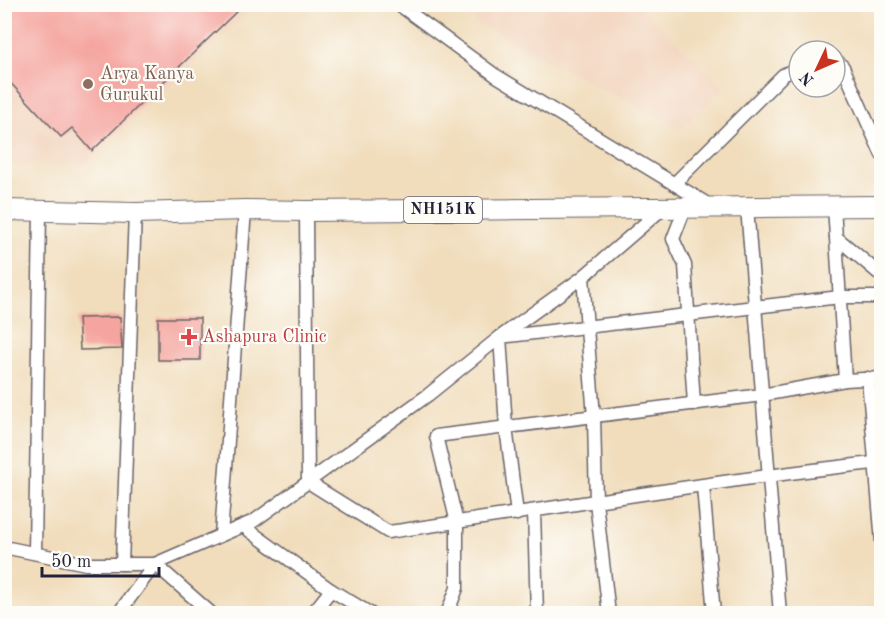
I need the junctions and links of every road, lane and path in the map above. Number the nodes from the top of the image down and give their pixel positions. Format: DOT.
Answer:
graph roads {
  1 [pos="398,4"];
  2 [pos="787,73"];
  3 [pos="847,76"];
  4 [pos="882,155"];
  5 [pos="674,184"];
  6 [pos="834,206"];
  7 [pos="882,206"];
  8 [pos="712,207"];
  9 [pos="747,207"];
  10 [pos="663,208"];
  11 [pos="685,208"];
  12 [pos="4,210"];
  13 [pos="244,210"];
  14 [pos="39,211"];
  15 [pos="306,211"];
  16 [pos="135,213"];
  17 [pos="836,237"];
  18 [pos="882,276"];
  19 [pos="583,277"];
  20 [pos="840,297"];
  21 [pos="882,297"];
  22 [pos="756,307"];
  23 [pos="687,316"];
  24 [pos="586,328"];
  25 [pos="500,337"];
  26 [pos="868,378"];
  27 [pos="882,378"];
  28 [pos="845,380"];
  29 [pos="762,395"];
  30 [pos="694,404"];
  31 [pos="594,417"];
  32 [pos="506,427"];
  33 [pos="879,462"];
  34 [pos="769,474"];
  35 [pos="308,482"];
  36 [pos="703,486"];
  37 [pos="596,502"];
  38 [pos="534,511"];
  39 [pos="517,514"];
  40 [pos="457,523"];
  41 [pos="243,526"];
  42 [pos="221,536"];
  43 [pos="882,542"];
  44 [pos="4,546"];
  45 [pos="35,553"];
  46 [pos="123,564"];
  47 [pos="155,564"];
  48 [pos="331,590"];
  49 [pos="118,614"];
  50 [pos="212,614"];
  51 [pos="312,614"];
  52 [pos="371,614"];
  53 [pos="447,614"];
  54 [pos="537,614"];
  55 [pos="609,614"];
  56 [pos="714,614"];
  57 [pos="780,614"];
  1 -- 5 [label="street"];
  2 -- 5 [label="street"];
  3 -- 4 [label="street"];
  5 -- 8 [label="street"];
  6 -- 7 [label="highway, NH151K"];
  6 -- 9 [label="highway, NH151K"];
  6 -- 17 [label="street"];
  8 -- 9 [label="highway, NH151K"];
  8 -- 11 [label="highway, NH151K"];
  9 -- 22 [label="street"];
  10 -- 11 [label="highway, NH151K"];
  10 -- 15 [label="highway, NH151K"];
  10 -- 19 [label="street"];
  11 -- 23 [label="street"];
  12 -- 14 [label="highway, NH151K"];
  13 -- 15 [label="highway, NH151K"];
  13 -- 16 [label="highway, NH151K"];
  13 -- 42 [label="street"];
  14 -- 16 [label="highway, NH151K"];
  14 -- 45 [label="street"];
  15 -- 35 [label="street"];
  16 -- 46 [label="street"];
  17 -- 18 [label="street"];
  17 -- 20 [label="street"];
  19 -- 24 [label="street"];
  19 -- 25 [label="street"];
  20 -- 21 [label="street"];
  20 -- 22 [label="street"];
  20 -- 28 [label="street"];
  22 -- 23 [label="street"];
  22 -- 29 [label="street"];
  23 -- 24 [label="street"];
  23 -- 30 [label="street"];
  24 -- 25 [label="street"];
  24 -- 31 [label="street"];
  25 -- 32 [label="street"];
  25 -- 35 [label="street"];
  26 -- 27 [label="street"];
  26 -- 28 [label="street"];
  26 -- 33 [label="street"];
  28 -- 29 [label="street"];
  29 -- 30 [label="street"];
  29 -- 34 [label="street"];
  30 -- 31 [label="street"];
  31 -- 32 [label="street"];
  31 -- 37 [label="street"];
  32 -- 39 [label="street"];
  32 -- 40 [label="street"];
  33 -- 34 [label="street"];
  33 -- 43 [label="street"];
  34 -- 36 [label="street"];
  34 -- 57 [label="street"];
  35 -- 40 [label="street"];
  35 -- 41 [label="street"];
  36 -- 37 [label="street"];
  36 -- 56 [label="street"];
  37 -- 38 [label="street"];
  37 -- 55 [label="street"];
  38 -- 39 [label="street"];
  38 -- 54 [label="street"];
  39 -- 40 [label="street"];
  40 -- 53 [label="street"];
  41 -- 42 [label="street"];
  41 -- 48 [label="street"];
  42 -- 47 [label="street"];
  44 -- 45 [label="street"];
  45 -- 46 [label="street"];
  46 -- 47 [label="street"];
  47 -- 49 [label="street"];
  47 -- 50 [label="street"];
  48 -- 51 [label="street"];
  48 -- 52 [label="street"];
}
